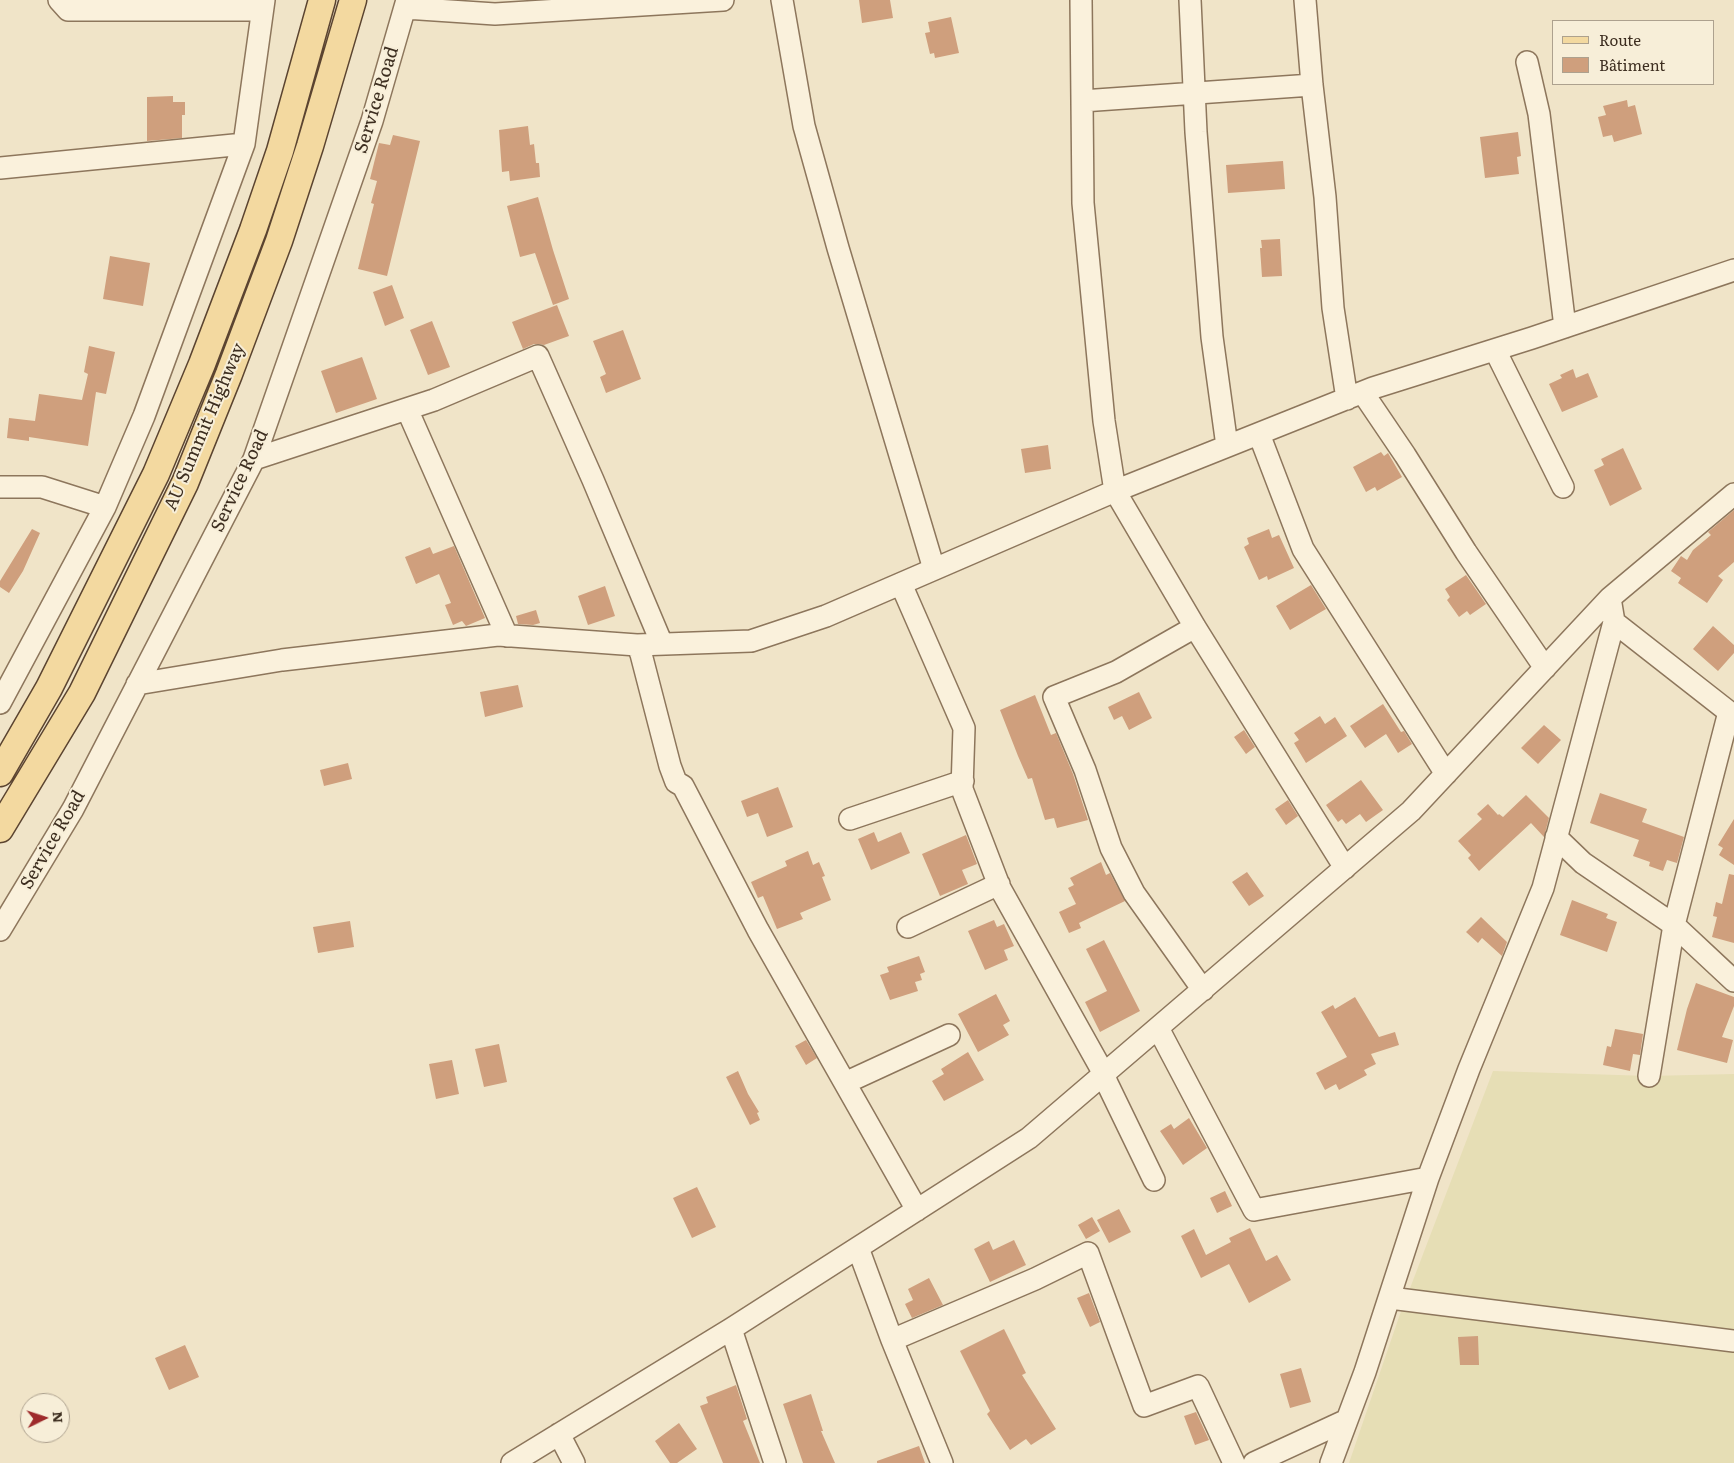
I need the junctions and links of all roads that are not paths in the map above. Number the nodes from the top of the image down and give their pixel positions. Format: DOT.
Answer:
graph roads {
  1 [pos="322,0"];
  2 [pos="353,0"];
  3 [pos="723,0"];
  4 [pos="782,0"];
  5 [pos="1081,0"];
  6 [pos="1190,0"];
  7 [pos="1306,0"];
  8 [pos="64,3"];
  9 [pos="406,4"];
  10 [pos="263,5"];
  11 [pos="1527,62"];
  12 [pos="1312,85"];
  13 [pos="1195,93"];
  14 [pos="1082,101"];
  15 [pos="244,144"];
  16 [pos="0,168"];
  17 [pos="1734,270"];
  18 [pos="1565,327"];
  19 [pos="1495,350"];
  20 [pos="1355,396"];
  21 [pos="406,409"];
  22 [pos="1259,434"];
  23 [pos="1227,446"];
  24 [pos="254,459"];
  25 [pos="0,487"];
  26 [pos="1563,487"];
  27 [pos="1115,491"];
  28 [pos="1734,494"];
  29 [pos="105,506"];
  30 [pos="934,569"];
  31 [pos="900,584"];
  32 [pos="1610,598"];
  33 [pos="1614,622"];
  34 [pos="1196,627"];
  35 [pos="507,636"];
  36 [pos="637,644"];
  37 [pos="662,644"];
  38 [pos="1545,668"];
  39 [pos="137,684"];
  40 [pos="1,700"];
  41 [pos="0,773"];
  42 [pos="1446,774"];
  43 [pos="962,781"];
  44 [pos="850,819"];
  45 [pos="0,829"];
  46 [pos="1556,837"];
  47 [pos="1345,868"];
  48 [pos="999,884"];
  49 [pos="1674,925"];
  50 [pos="908,927"];
  51 [pos="0,930"];
  52 [pos="1734,981"];
  53 [pos="1203,990"];
  54 [pos="1158,1028"];
  55 [pos="949,1035"];
  56 [pos="1104,1074"];
  57 [pos="1650,1076"];
  58 [pos="845,1083"];
  59 [pos="1428,1178"];
  60 [pos="1154,1180"];
  61 [pos="917,1210"];
  62 [pos="858,1248"];
  63 [pos="1390,1298"];
  64 [pos="731,1329"];
  65 [pos="892,1340"];
  66 [pos="1734,1341"];
  67 [pos="1347,1420"];
  68 [pos="559,1434"];
  69 [pos="512,1463"];
  70 [pos="574,1463"];
  71 [pos="775,1463"];
  72 [pos="942,1463"];
  73 [pos="1234,1463"];
  74 [pos="1254,1463"];
  75 [pos="1331,1463"];
  1 -- 41 [label="main road, AU Summit Highway"];
  2 -- 45 [label="main road, AU Summit Highway"];
  3 -- 9 [label="street"];
  4 -- 30 [label="street"];
  5 -- 14 [label="street"];
  6 -- 13 [label="street"];
  7 -- 12 [label="street"];
  8 -- 10 [label="street"];
  9 -- 24 [label="street, Service Road"];
  10 -- 15 [label="street"];
  11 -- 18 [label="street"];
  12 -- 13 [label="street"];
  12 -- 20 [label="street"];
  13 -- 14 [label="street"];
  13 -- 23 [label="street"];
  14 -- 27 [label="street"];
  15 -- 16 [label="street"];
  15 -- 29 [label="street"];
  17 -- 18 [label="street"];
  18 -- 19 [label="street"];
  19 -- 20 [label="street"];
  19 -- 26 [label="street"];
  20 -- 22 [label="street"];
  20 -- 38 [label="street"];
  21 -- 24 [label="street"];
  21 -- 35 [label="street"];
  21 -- 37 [label="street"];
  22 -- 23 [label="street"];
  22 -- 42 [label="street"];
  23 -- 27 [label="street"];
  24 -- 39 [label="street, Service Road"];
  25 -- 29 [label="street"];
  27 -- 30 [label="street"];
  27 -- 34 [label="street"];
  28 -- 32 [label="street"];
  29 -- 40 [label="street"];
  30 -- 31 [label="street"];
  31 -- 37 [label="street"];
  31 -- 43 [label="street"];
  32 -- 33 [label="street"];
  32 -- 38 [label="street"];
  33 -- 46 [label="street"];
  33 -- 49 [label="street"];
  34 -- 47 [label="street"];
  34 -- 53 [label="street"];
  35 -- 36 [label="street"];
  35 -- 39 [label="street"];
  36 -- 37 [label="street"];
  36 -- 58 [label="street"];
  38 -- 42 [label="street"];
  39 -- 51 [label="street, Service Road"];
  42 -- 47 [label="street"];
  43 -- 44 [label="street"];
  43 -- 48 [label="street"];
  46 -- 49 [label="street"];
  46 -- 59 [label="street"];
  47 -- 53 [label="street"];
  48 -- 50 [label="street"];
  48 -- 56 [label="street"];
  49 -- 52 [label="street"];
  49 -- 57 [label="street"];
  53 -- 54 [label="street"];
  54 -- 56 [label="street"];
  54 -- 59 [label="street"];
  55 -- 58 [label="street"];
  56 -- 60 [label="street"];
  56 -- 61 [label="street"];
  58 -- 61 [label="street"];
  59 -- 63 [label="street"];
  61 -- 62 [label="street"];
  62 -- 64 [label="street"];
  62 -- 65 [label="street"];
  63 -- 66 [label="street"];
  63 -- 67 [label="street"];
  64 -- 68 [label="street"];
  64 -- 71 [label="street"];
  65 -- 72 [label="street"];
  65 -- 73 [label="street"];
  67 -- 74 [label="street"];
  67 -- 75 [label="street"];
  68 -- 69 [label="street"];
  68 -- 70 [label="street"];
}
